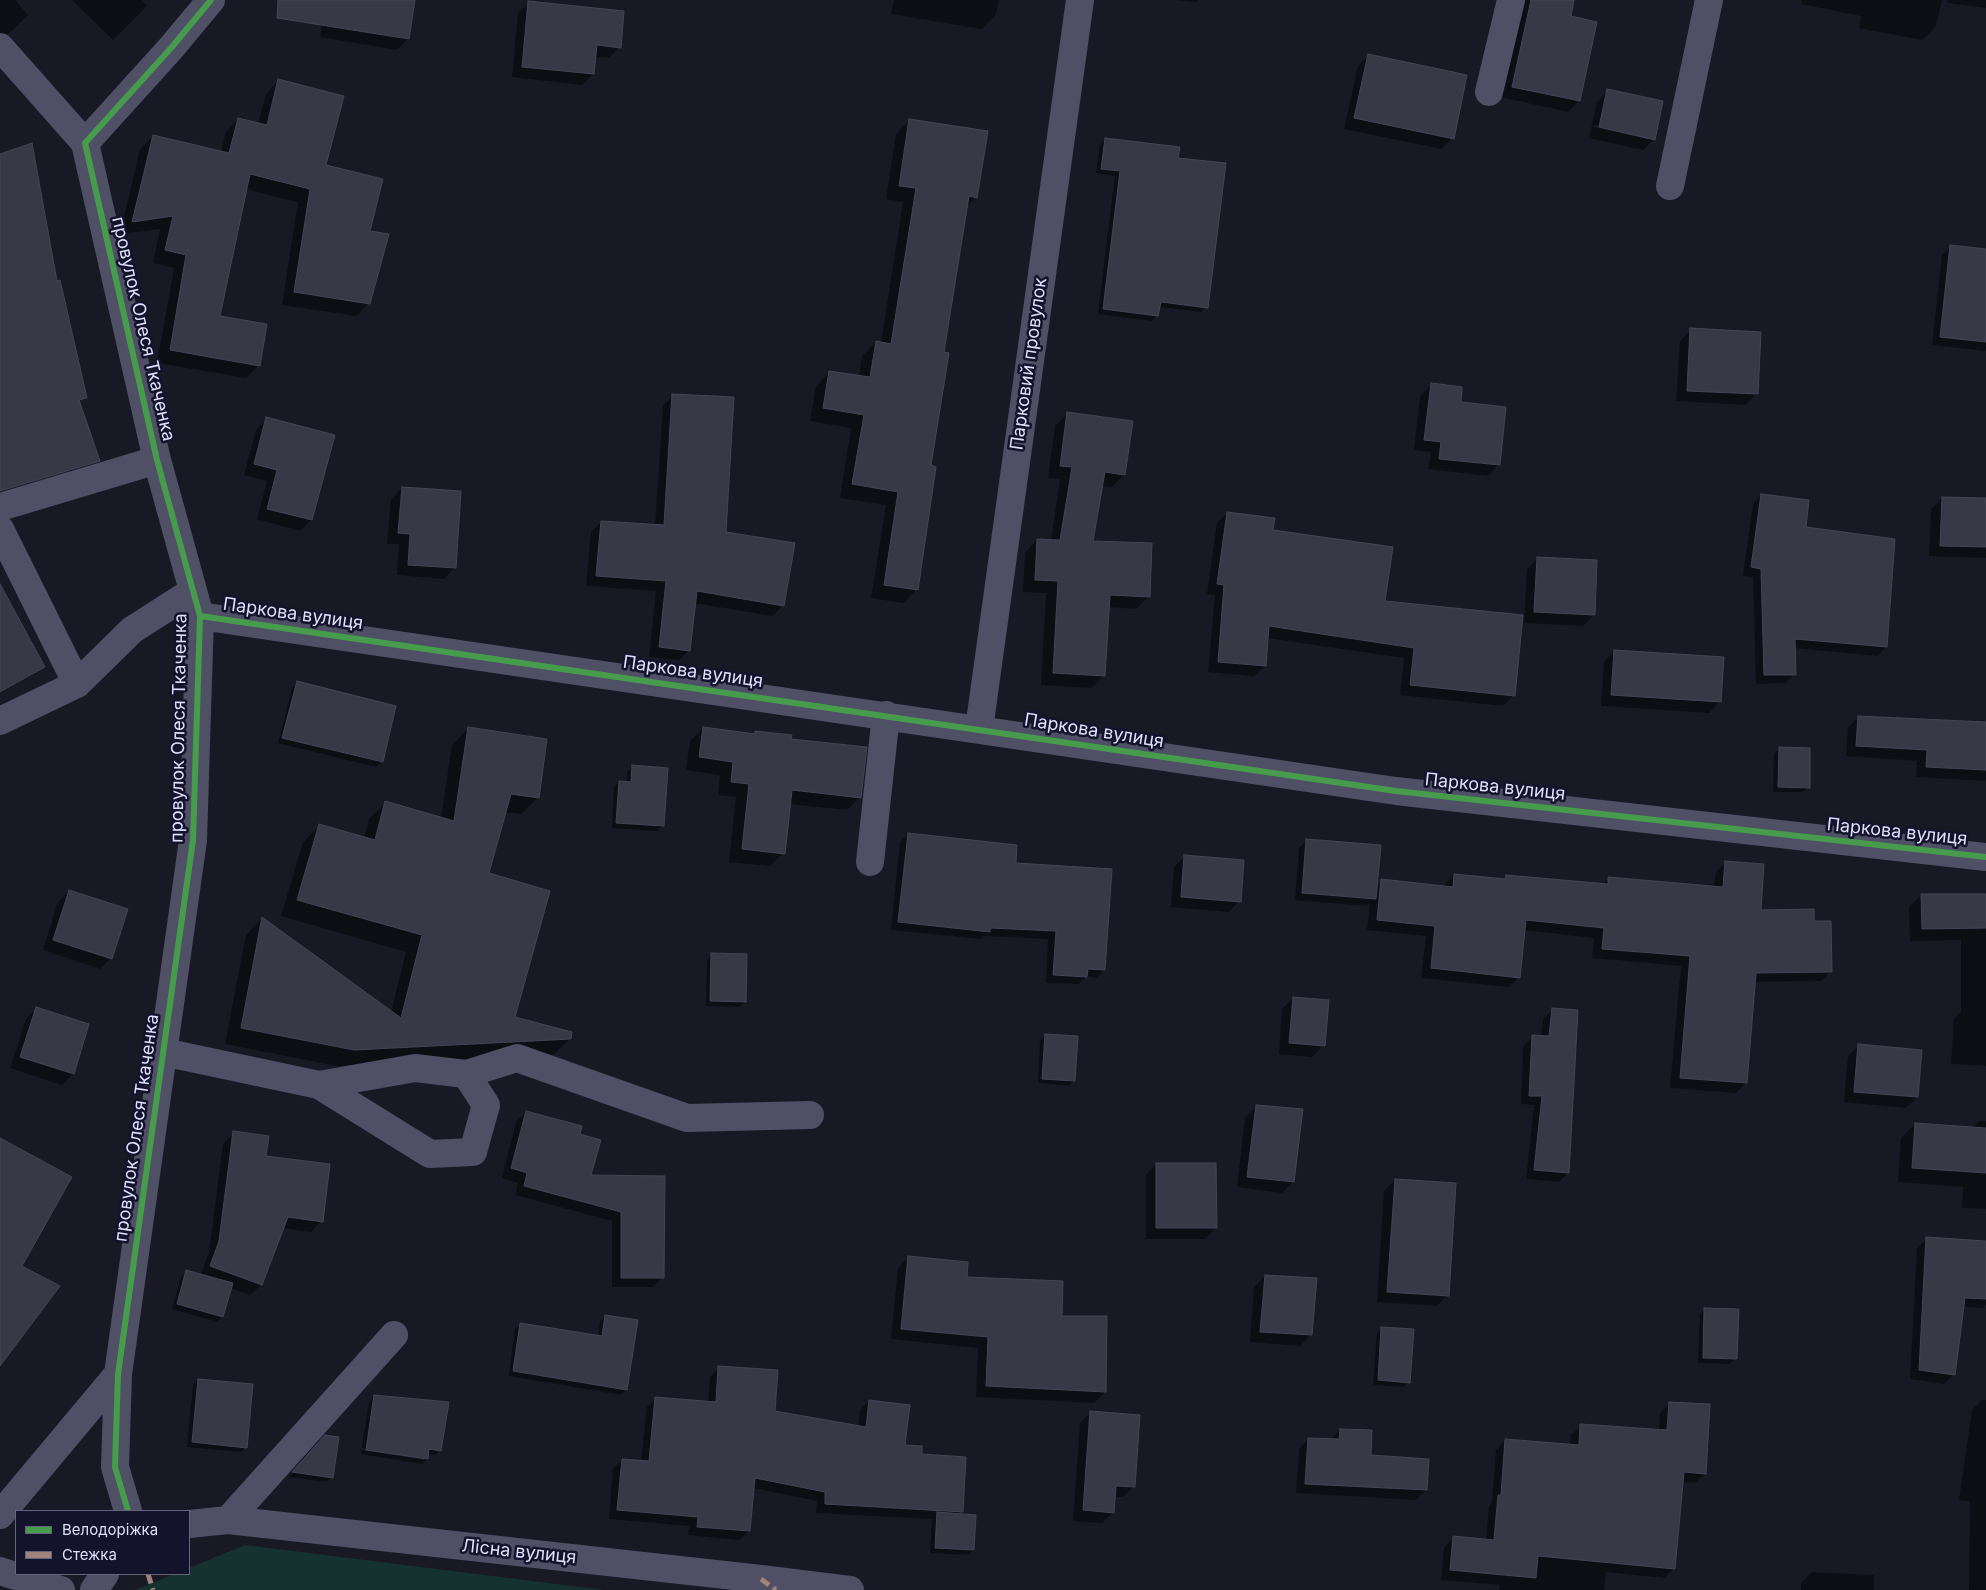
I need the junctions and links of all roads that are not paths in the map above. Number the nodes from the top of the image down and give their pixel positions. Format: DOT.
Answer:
graph roads {
  1 [pos="211,0"];
  2 [pos="1080,0"];
  3 [pos="1512,0"];
  4 [pos="1709,0"];
  5 [pos="0,47"];
  6 [pos="1488,92"];
  7 [pos="85,143"];
  8 [pos="1670,186"];
  9 [pos="157,460"];
  10 [pos="0,508"];
  11 [pos="0,529"];
  12 [pos="197,603"];
  13 [pos="77,684"];
  14 [pos="886,715"];
  15 [pos="0,721"];
  16 [pos="979,729"];
  17 [pos="1986,857"];
  18 [pos="870,862"];
  19 [pos="163,1052"];
  20 [pos="466,1074"];
  21 [pos="319,1085"];
  22 [pos="810,1114"];
  23 [pos="394,1335"];
  24 [pos="118,1374"];
  25 [pos="128,1510"];
  26 [pos="0,1515"];
  27 [pos="228,1520"];
  28 [pos="190,1524"];
  29 [pos="0,1571"];
  30 [pos="104,1575"];
  31 [pos="60,1590"];
  32 [pos="94,1590"];
  33 [pos="850,1590"];
  1 -- 7 [label="street"];
  2 -- 16 [label="street, Парковий провулок"];
  3 -- 6 [label="street"];
  4 -- 8 [label="street"];
  5 -- 7 [label="street"];
  7 -- 9 [label="street, провулок Олеся Ткаченка"];
  9 -- 10 [label="street"];
  9 -- 12 [label="street, провулок Олеся Ткаченка"];
  11 -- 13 [label="street"];
  12 -- 13 [label="street"];
  12 -- 14 [label="street, Паркова вулиця"];
  12 -- 19 [label="street, провулок Олеся Ткаченка"];
  13 -- 15 [label="street"];
  14 -- 16 [label="street, Паркова вулиця"];
  14 -- 18 [label="street"];
  16 -- 17 [label="street, Паркова вулиця"];
  19 -- 21 [label="street"];
  19 -- 24 [label="street, провулок Олеся Ткаченка"];
  20 -- 21 [label="street"];
  20 -- 21 [label="street"];
  20 -- 22 [label="street"];
  23 -- 27 [label="street"];
  24 -- 25 [label="street, провулок Олеся Ткаченка"];
  24 -- 26 [label="street"];
  27 -- 28 [label="street, Лісна вулиця"];
  27 -- 33 [label="street, Лісна вулиця"];
  29 -- 31 [label="street"];
  30 -- 32 [label="street"];
}
